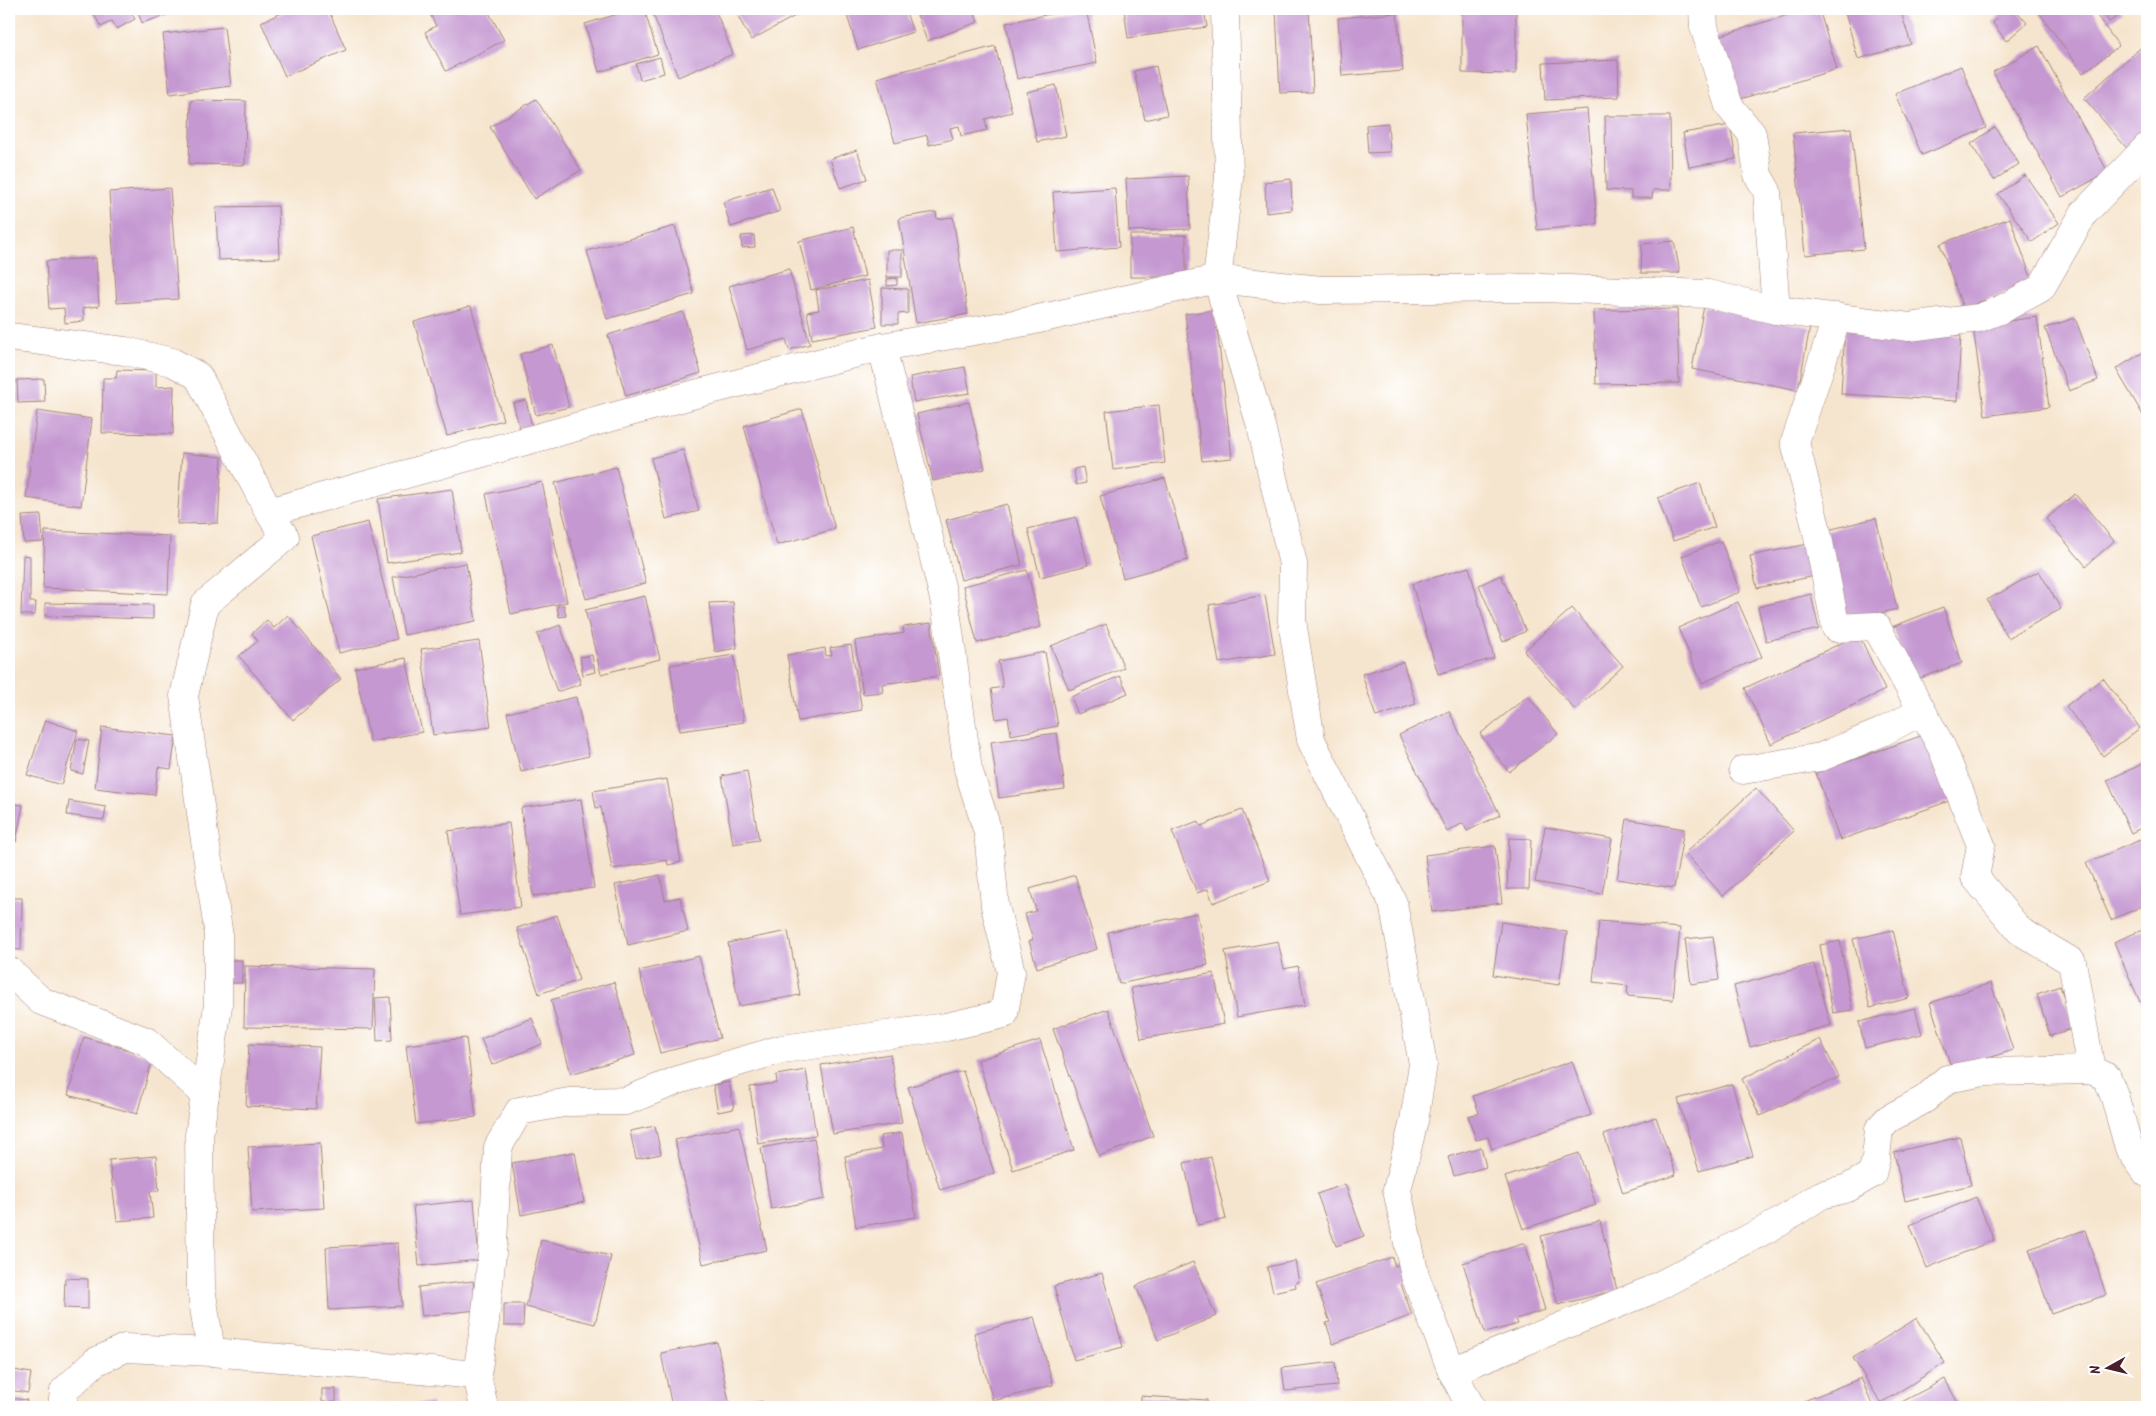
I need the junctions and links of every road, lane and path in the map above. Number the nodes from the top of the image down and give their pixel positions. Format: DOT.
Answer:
graph roads {
  1 [pos="1225,9"];
  2 [pos="1703,9"];
  3 [pos="2147,147"];
  4 [pos="1218,279"];
  5 [pos="1776,310"];
  6 [pos="1837,317"];
  7 [pos="9,337"];
  8 [pos="882,347"];
  9 [pos="269,512"];
  10 [pos="1922,711"];
  11 [pos="1743,770"];
  12 [pos="9,971"];
  13 [pos="2091,1070"];
  14 [pos="205,1094"];
  15 [pos="2147,1172"];
  16 [pos="211,1352"];
  17 [pos="1452,1371"];
  18 [pos="478,1375"];
  19 [pos="62,1407"];
  20 [pos="484,1407"];
  21 [pos="1471,1407"];
  1 -- 4 [label="street"];
  2 -- 5 [label="street"];
  3 -- 6 [label="street"];
  4 -- 5 [label="street"];
  4 -- 8 [label="street"];
  4 -- 17 [label="street"];
  5 -- 6 [label="street"];
  6 -- 10 [label="street"];
  7 -- 9 [label="street"];
  8 -- 9 [label="street"];
  8 -- 18 [label="street"];
  9 -- 14 [label="street"];
  10 -- 11 [label="street"];
  10 -- 13 [label="street"];
  12 -- 14 [label="street"];
  13 -- 15 [label="street"];
  13 -- 17 [label="street"];
  14 -- 16 [label="street"];
  16 -- 18 [label="street"];
  16 -- 19 [label="street"];
  17 -- 21 [label="street"];
  18 -- 20 [label="street"];
}
